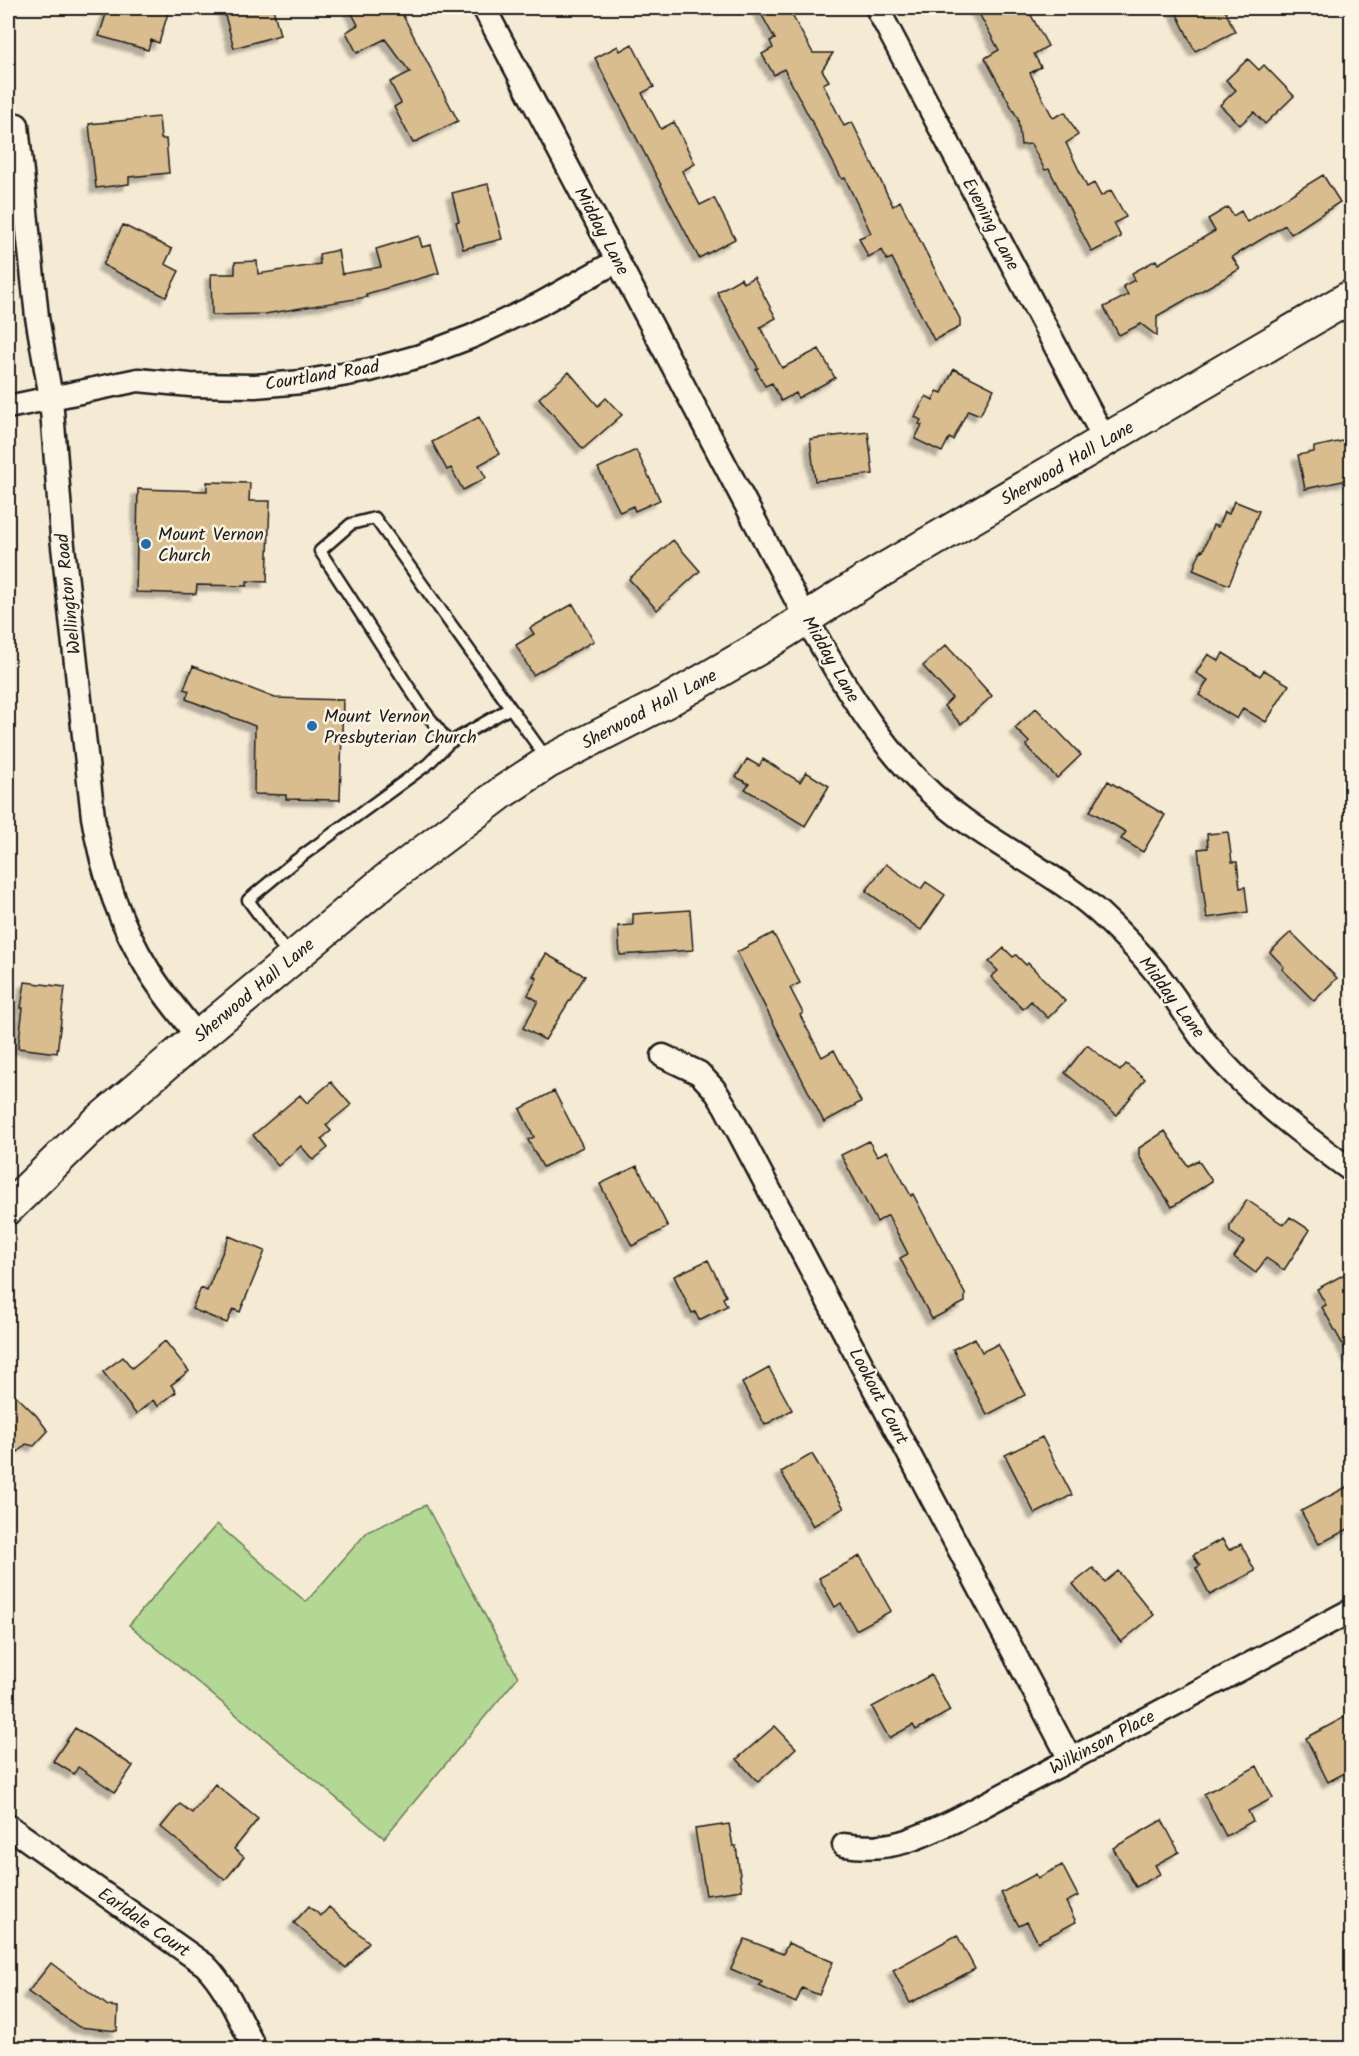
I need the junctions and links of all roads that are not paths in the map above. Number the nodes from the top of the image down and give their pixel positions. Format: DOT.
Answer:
graph roads {
  1 [pos="484,8"];
  2 [pos="878,8"];
  3 [pos="17,125"];
  4 [pos="617,261"];
  5 [pos="1352,296"];
  6 [pos="51,398"];
  7 [pos="8,407"];
  8 [pos="1106,441"];
  9 [pos="806,618"];
  10 [pos="510,708"];
  11 [pos="449,743"];
  12 [pos="548,762"];
  13 [pos="291,959"];
  14 [pos="198,1037"];
  15 [pos="663,1056"];
  16 [pos="1352,1172"];
  17 [pos="8,1208"];
  18 [pos="1352,1610"];
  19 [pos="1070,1759"];
  20 [pos="8,1826"];
  21 [pos="844,1845"];
  22 [pos="252,2043"];
  1 -- 4 [label="street, Midday Lane"];
  2 -- 8 [label="street, Evening Lane"];
  3 -- 6 [label="street, Wellington Road"];
  4 -- 6 [label="street, Courtland Road"];
  4 -- 9 [label="street, Midday Lane"];
  5 -- 8 [label="main road, Sherwood Hall Lane"];
  6 -- 7 [label="street, Courtland Road"];
  6 -- 14 [label="street, Wellington Road"];
  8 -- 9 [label="main road, Sherwood Hall Lane"];
  9 -- 12 [label="main road, Sherwood Hall Lane"];
  9 -- 16 [label="street, Midday Lane"];
  10 -- 11 [label="lane"];
  10 -- 11 [label="lane"];
  10 -- 12 [label="lane"];
  11 -- 13 [label="lane"];
  12 -- 13 [label="main road, Sherwood Hall Lane"];
  13 -- 14 [label="main road, Sherwood Hall Lane"];
  14 -- 17 [label="main road, Sherwood Hall Lane"];
  15 -- 19 [label="street, Lookout Court"];
  18 -- 19 [label="street, Wilkinson Place"];
  19 -- 21 [label="street, Wilkinson Place"];
  20 -- 22 [label="street, Earldale Court"];
}
